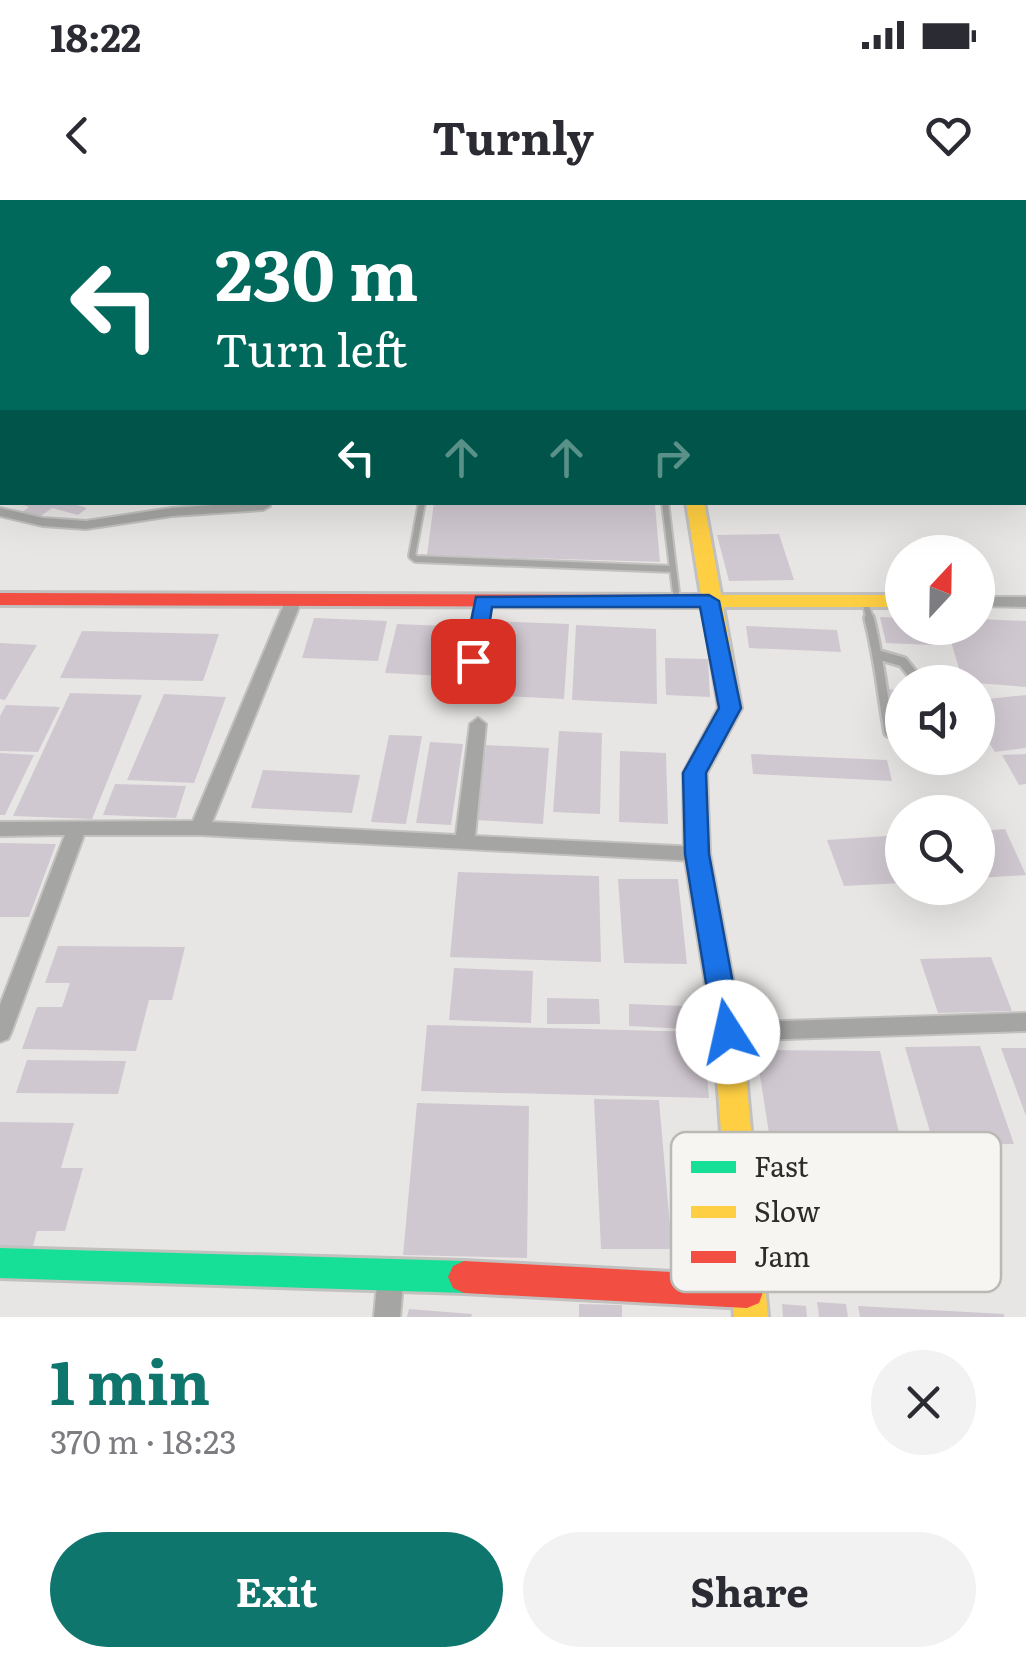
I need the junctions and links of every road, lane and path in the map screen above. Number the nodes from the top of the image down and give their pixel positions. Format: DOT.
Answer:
graph roads {
  1 [pos="421,505"];
  2 [pos="664,505"];
  3 [pos="695,505"];
  4 [pos="263,506"];
  5 [pos="0,512"];
  6 [pos="673,569"];
  7 [pos="0,599"];
  8 [pos="677,601"];
  9 [pos="709,601"];
  10 [pos="865,601"];
  11 [pos="885,601"];
  12 [pos="294,602"];
  13 [pos="482,602"];
  14 [pos="995,602"];
  15 [pos="1026,602"];
  16 [pos="878,655"];
  17 [pos="905,665"];
  18 [pos="468,691"];
  19 [pos="885,709"];
  20 [pos="478,724"];
  21 [pos="77,828"];
  22 [pos="200,828"];
  23 [pos="0,829"];
  24 [pos="465,842"];
  25 [pos="697,854"];
  26 [pos="1026,1022"];
  27 [pos="728,1032"];
  28 [pos="0,1034"];
  29 [pos="735,1132"];
  30 [pos="0,1263"];
  31 [pos="391,1273"];
  32 [pos="671,1288"];
  33 [pos="747,1292"];
  34 [pos="387,1317"];
  35 [pos="751,1317"];
  1 -- 6 [label="lane"];
  2 -- 6 [label="lane"];
  3 -- 9 [label="street"];
  4 -- 5 [label="street"];
  6 -- 8 [label="lane"];
  7 -- 12 [label="street"];
  8 -- 9 [label="street"];
  8 -- 13 [label="street"];
  9 -- 10 [label="street"];
  9 -- 25 [label="street"];
  10 -- 11 [label="street"];
  10 -- 16 [label="lane"];
  12 -- 13 [label="street"];
  12 -- 22 [label="street"];
  13 -- 18 [label="street"];
  14 -- 15 [label="street"];
  16 -- 17 [label="lane"];
  16 -- 19 [label="lane"];
  20 -- 24 [label="street"];
  21 -- 22 [label="street"];
  21 -- 23 [label="street"];
  21 -- 28 [label="street"];
  22 -- 24 [label="street"];
  24 -- 25 [label="street"];
  25 -- 27 [label="street"];
  26 -- 27 [label="street"];
  27 -- 29 [label="street"];
  30 -- 31 [label="street"];
  31 -- 32 [label="street"];
  31 -- 34 [label="street"];
  33 -- 35 [label="street"];
}
